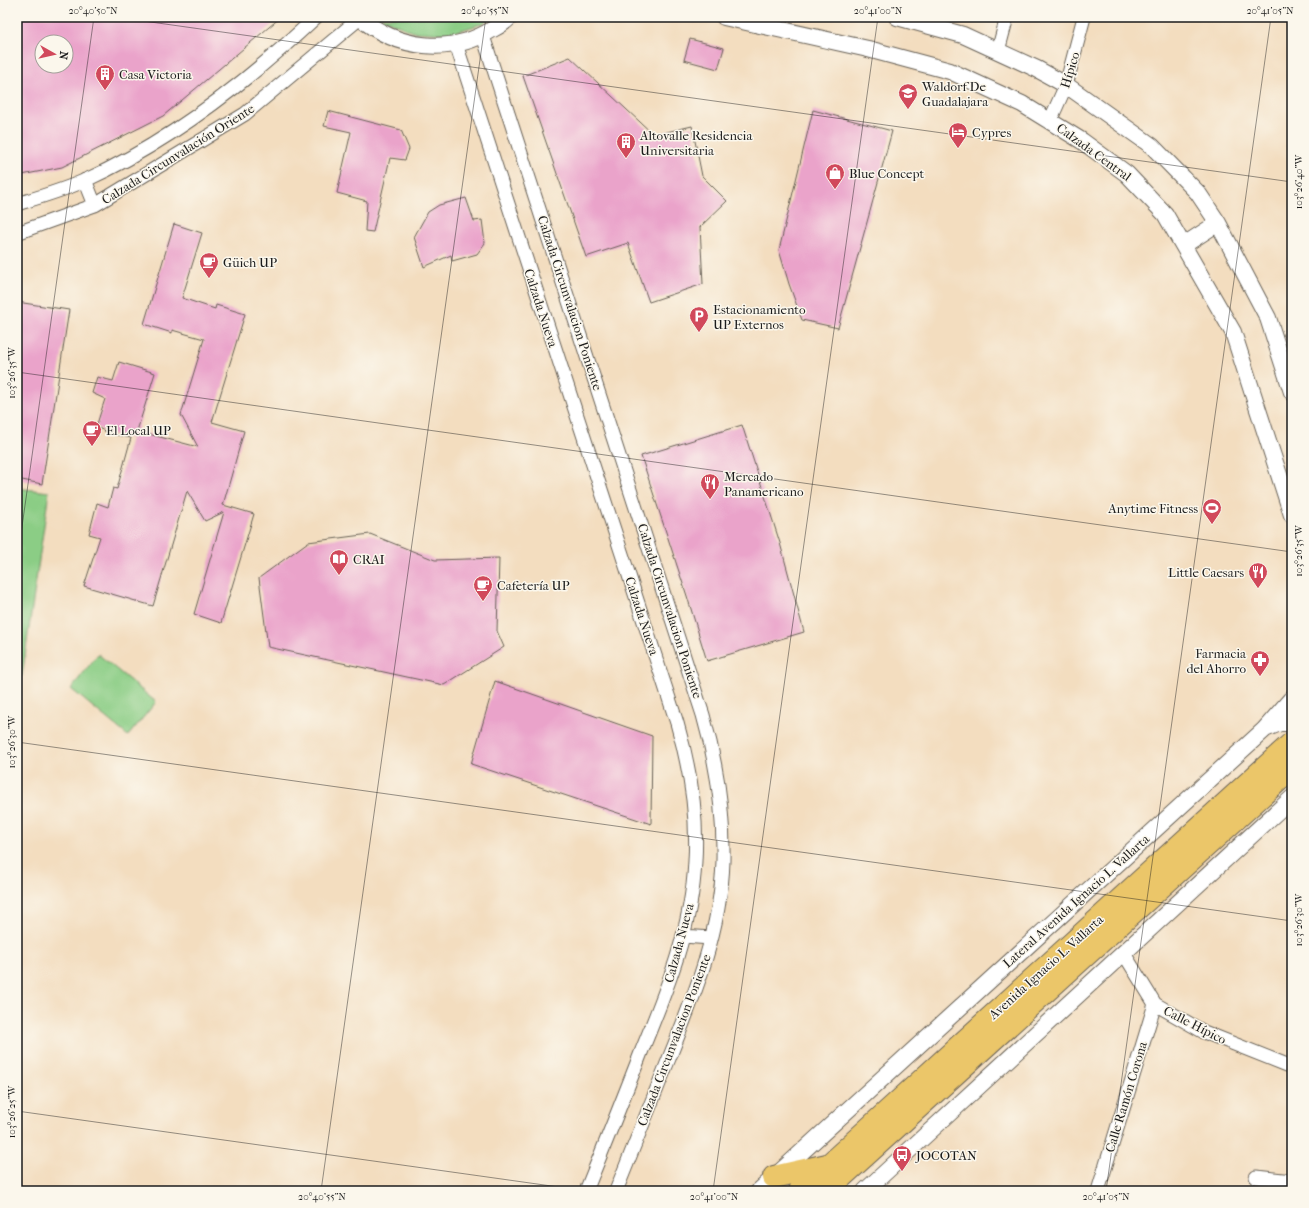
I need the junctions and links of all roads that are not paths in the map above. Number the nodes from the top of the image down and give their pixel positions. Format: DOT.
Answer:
graph roads {
  1 [pos="316,17"];
  2 [pos="510,17"];
  3 [pos="724,17"];
  4 [pos="896,17"];
  5 [pos="1007,17"];
  6 [pos="1084,17"];
  7 [pos="360,18"];
  8 [pos="483,36"];
  9 [pos="456,44"];
  10 [pos="998,50"];
  11 [pos="1066,85"];
  12 [pos="1050,121"];
  13 [pos="85,180"];
  14 [pos="17,204"];
  15 [pos="95,206"];
  16 [pos="1218,223"];
  17 [pos="17,233"];
  18 [pos="1184,245"];
  19 [pos="1292,392"];
  20 [pos="1292,515"];
  21 [pos="1292,698"];
  22 [pos="1292,723"];
  23 [pos="1264,730"];
  24 [pos="1292,743"];
  25 [pos="1292,768"];
  26 [pos="1290,798"];
  27 [pos="683,936"];
  28 [pos="711,938"];
  29 [pos="1124,952"];
  30 [pos="1155,1004"];
  31 [pos="1292,1067"];
  32 [pos="837,1177"];
  33 [pos="1256,1177"];
  34 [pos="1292,1181"];
  35 [pos="767,1184"];
  36 [pos="586,1191"];
  37 [pos="616,1191"];
  38 [pos="800,1191"];
  39 [pos="826,1191"];
  40 [pos="865,1191"];
  41 [pos="1098,1191"];
  1 -- 13 [label="street, Calzada Circunvalación Oriente"];
  2 -- 8 [label="street"];
  3 -- 12 [label="street, Calzada Central"];
  4 -- 10 [label="street"];
  5 -- 10 [label="street"];
  6 -- 11 [label="street, Hípico"];
  7 -- 9 [label="street"];
  7 -- 15 [label="street, Calzada Circunvalación Oriente"];
  8 -- 9 [label="street"];
  8 -- 28 [label="street, Calzada Circunvalacion Poniente"];
  9 -- 27 [label="street, Calzada Nueva"];
  10 -- 11 [label="street"];
  11 -- 12 [label="street, Hípico"];
  11 -- 16 [label="street"];
  12 -- 18 [label="street, Calzada Central"];
  13 -- 14 [label="street, Calzada Circunvalación Oriente"];
  13 -- 15 [label="street"];
  15 -- 17 [label="street, Calzada Circunvalación Oriente"];
  16 -- 18 [label="street"];
  16 -- 19 [label="street"];
  18 -- 20 [label="street, Calzada Central"];
  21 -- 23 [label="street, Lateral Avenida Ignacio L. Vallarta"];
  22 -- 23 [label="street"];
  23 -- 35 [label="street, Lateral Avenida Ignacio L. Vallarta"];
  24 -- 32 [label="highway, Avenida Ignacio L. Vallarta"];
  25 -- 32 [label="highway, Avenida Ignacio L. Vallarta"];
  26 -- 29 [label="street"];
  27 -- 28 [label="street"];
  27 -- 36 [label="street, Calzada Nueva"];
  28 -- 37 [label="street, Calzada Circunvalacion Poniente"];
  29 -- 30 [label="street, Calle Hípico"];
  29 -- 40 [label="street"];
  30 -- 31 [label="street, Calle Hípico"];
  30 -- 41 [label="street, Calle Ramón Corona"];
  32 -- 35 [label="highway"];
  32 -- 38 [label="highway, Avenida Ignacio L. Vallarta"];
  32 -- 39 [label="highway, Avenida Ignacio L. Vallarta"];
  33 -- 34 [label="street"];
}
